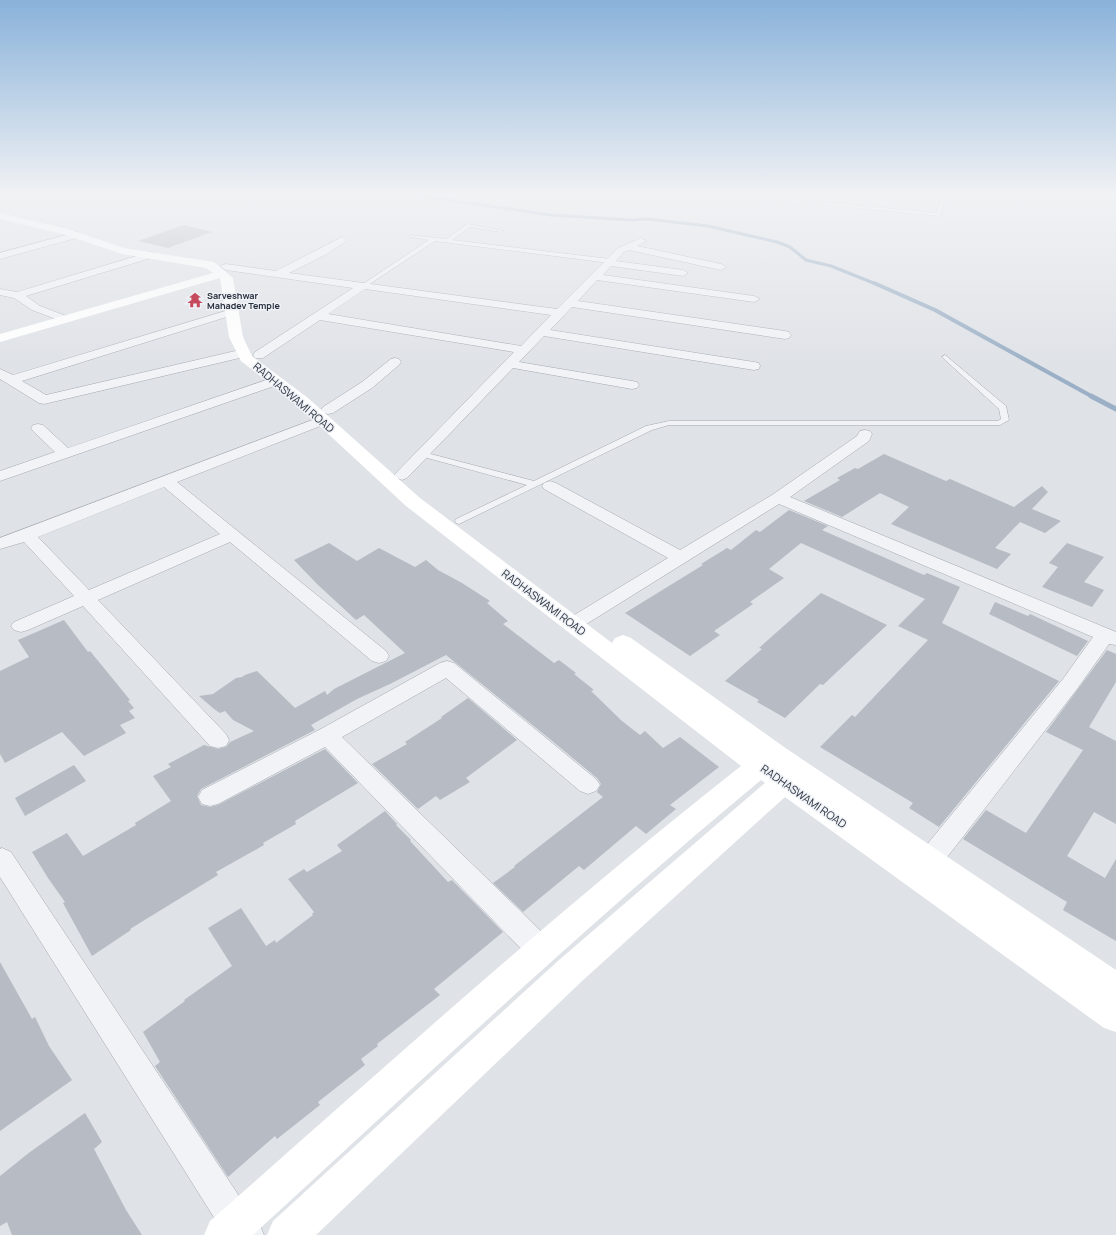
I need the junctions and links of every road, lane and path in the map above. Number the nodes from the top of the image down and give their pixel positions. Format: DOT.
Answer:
graph roads {
  1 [pos="16,252"];
  2 [pos="126,252"];
  3 [pos="153,252"];
  4 [pos="323,252"];
  5 [pos="415,252"];
  6 [pos="529,252"];
  7 [pos="619,252"];
  8 [pos="649,252"];
  9 [pos="150,255"];
  10 [pos="0,256"];
  11 [pos="609,262"];
  12 [pos="721,267"];
  13 [pos="224,271"];
  14 [pos="683,273"];
  15 [pos="278,274"];
  16 [pos="595,277"];
  17 [pos="363,286"];
  18 [pos="0,292"];
  19 [pos="17,295"];
  20 [pos="754,299"];
  21 [pos="570,303"];
  22 [pos="232,312"];
  23 [pos="560,313"];
  24 [pos="318,316"];
  25 [pos="65,319"];
  26 [pos="541,332"];
  27 [pos="785,335"];
  28 [pos="0,338"];
  29 [pos="523,350"];
  30 [pos="251,354"];
  31 [pos="945,357"];
  32 [pos="396,362"];
  33 [pos="510,364"];
  34 [pos="754,366"];
  35 [pos="0,373"];
  36 [pos="12,380"];
  37 [pos="275,381"];
  38 [pos="632,385"];
  39 [pos="326,415"];
  40 [pos="38,428"];
  41 [pos="866,428"];
  42 [pos="65,453"];
  43 [pos="423,454"];
  44 [pos="402,475"];
  45 [pos="0,476"];
  46 [pos="166,481"];
  47 [pos="534,484"];
  48 [pos="550,486"];
  49 [pos="778,498"];
  50 [pos="459,521"];
  51 [pos="27,535"];
  52 [pos="232,535"];
  53 [pos="0,544"];
  54 [pos="681,558"];
  55 [pos="86,598"];
  56 [pos="580,620"];
  57 [pos="20,626"];
  58 [pos="1110,637"];
  59 [pos="379,656"];
  60 [pos="327,736"];
  61 [pos="218,740"];
  62 [pos="779,768"];
  63 [pos="588,785"];
  64 [pos="210,797"];
  65 [pos="2,859"];
  66 [pos="930,861"];
  67 [pos="541,950"];
  68 [pos="1116,989"];
  69 [pos="1116,1016"];
  70 [pos="236,1231"];
  71 [pos="287,1235"];
  1 -- 10 [label="street"];
  2 -- 9 [label="street, RADHASWAMI ROAD"];
  3 -- 13 [label="street, RADHASWAMI ROAD"];
  4 -- 15 [label="street"];
  5 -- 17 [label="lane"];
  6 -- 11 [label="lane"];
  7 -- 11 [label="street"];
  8 -- 12 [label="street"];
  9 -- 13 [label="street, RADHASWAMI ROAD"];
  9 -- 19 [label="street"];
  11 -- 14 [label="street"];
  11 -- 16 [label="street"];
  13 -- 15 [label="street"];
  13 -- 22 [label="street, RADHASWAMI ROAD"];
  13 -- 25 [label="street"];
  13 -- 30 [label="street, RADHASWAMI ROAD"];
  15 -- 17 [label="street"];
  16 -- 20 [label="street"];
  16 -- 21 [label="street"];
  17 -- 23 [label="street"];
  17 -- 24 [label="street"];
  18 -- 19 [label="street"];
  19 -- 25 [label="street"];
  21 -- 23 [label="street"];
  21 -- 27 [label="street"];
  22 -- 30 [label="street, RADHASWAMI ROAD"];
  22 -- 36 [label="street"];
  23 -- 26 [label="street"];
  24 -- 29 [label="street"];
  24 -- 30 [label="street"];
  25 -- 28 [label="street"];
  26 -- 29 [label="street"];
  26 -- 34 [label="street"];
  29 -- 33 [label="street"];
  30 -- 36 [label="street"];
  30 -- 37 [label="street, RADHASWAMI ROAD"];
  30 -- 39 [label="street, RADHASWAMI ROAD"];
  31 -- 41 [label="lane"];
  32 -- 39 [label="street"];
  33 -- 38 [label="street"];
  33 -- 43 [label="street"];
  35 -- 36 [label="street"];
  37 -- 39 [label="street, RADHASWAMI ROAD"];
  37 -- 42 [label="street"];
  39 -- 44 [label="street, RADHASWAMI ROAD"];
  39 -- 46 [label="street"];
  39 -- 56 [label="street, RADHASWAMI ROAD"];
  40 -- 42 [label="street"];
  41 -- 47 [label="lane"];
  41 -- 49 [label="street"];
  42 -- 45 [label="street"];
  43 -- 44 [label="street"];
  43 -- 47 [label="lane"];
  44 -- 50 [label="street, RADHASWAMI ROAD"];
  46 -- 51 [label="street"];
  46 -- 52 [label="street"];
  47 -- 50 [label="lane"];
  48 -- 54 [label="street"];
  49 -- 54 [label="street"];
  49 -- 58 [label="street"];
  50 -- 56 [label="street, RADHASWAMI ROAD"];
  51 -- 53 [label="street"];
  51 -- 55 [label="street"];
  52 -- 55 [label="street"];
  52 -- 59 [label="street"];
  54 -- 56 [label="street"];
  55 -- 57 [label="street"];
  55 -- 61 [label="street"];
  56 -- 62 [label="street, RADHASWAMI ROAD"];
  58 -- 66 [label="street"];
  60 -- 63 [label="street"];
  60 -- 64 [label="street"];
  60 -- 67 [label="street"];
  62 -- 66 [label="street, RADHASWAMI ROAD"];
  62 -- 67 [label="street"];
  62 -- 69 [label="street, RADHASWAMI ROAD"];
  62 -- 71 [label="street"];
  65 -- 70 [label="street"];
  66 -- 68 [label="street, RADHASWAMI ROAD"];
  67 -- 70 [label="street"];
}
